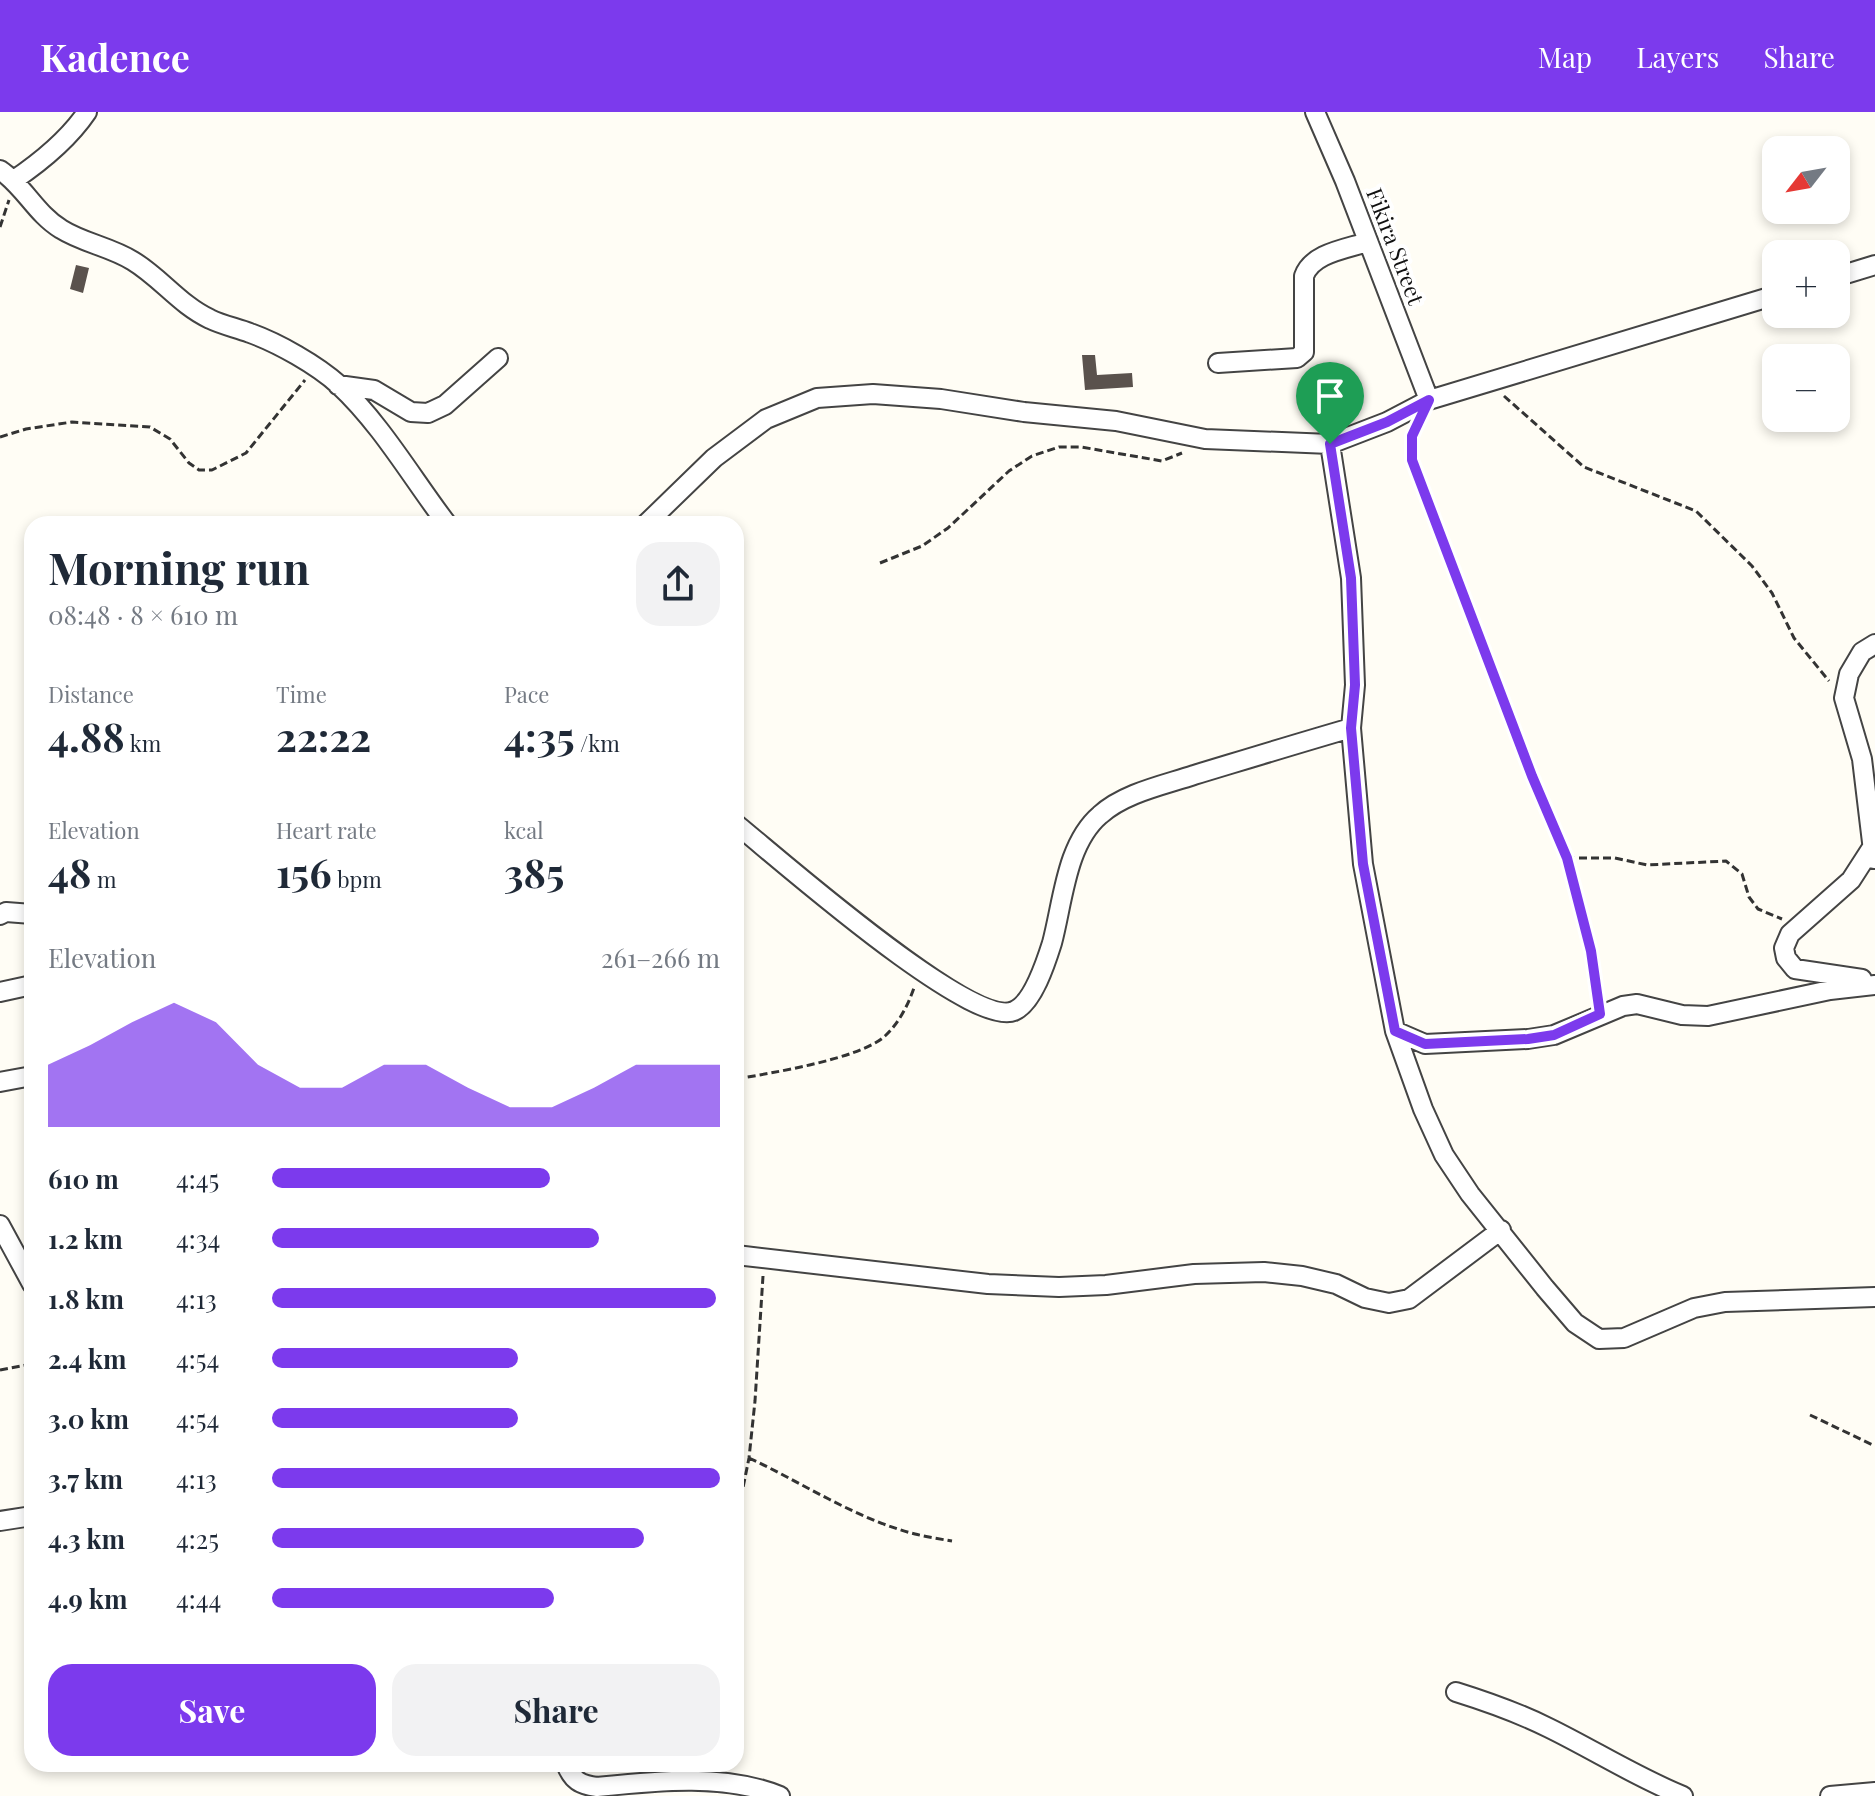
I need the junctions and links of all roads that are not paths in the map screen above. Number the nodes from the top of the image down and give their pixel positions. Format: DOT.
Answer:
graph roads {
  1 [pos="87,112"];
  2 [pos="1315,112"];
  3 [pos="7,175"];
  4 [pos="1367,242"];
  5 [pos="1875,265"];
  6 [pos="1850,273"];
  7 [pos="1762,299"];
  8 [pos="498,358"];
  9 [pos="1218,363"];
  10 [pos="338,385"];
  11 [pos="1429,400"];
  12 [pos="1330,444"];
  13 [pos="441,516"];
  14 [pos="655,516"];
  15 [pos="1875,644"];
  16 [pos="1351,728"];
  17 [pos="744,831"];
  18 [pos="1873,856"];
  19 [pos="24,913"];
  20 [pos="0,915"];
  21 [pos="24,987"];
  22 [pos="0,992"];
  23 [pos="1395,1031"];
  24 [pos="24,1078"];
  25 [pos="0,1082"];
  26 [pos="0,1225"];
  27 [pos="1501,1230"];
  28 [pos="744,1256"];
  29 [pos="24,1269"];
  30 [pos="1875,1297"];
  31 [pos="24,1517"];
  32 [pos="0,1521"];
  33 [pos="1456,1692"];
  34 [pos="571,1779"];
  35 [pos="727,1790"];
  36 [pos="1875,1792"];
  37 [pos="780,1796"];
  38 [pos="1683,1796"];
  39 [pos="1830,1796"];
  1 -- 3 [label="street"];
  2 -- 4 [label="street, Fikira Street"];
  3 -- 10 [label="street"];
  4 -- 9 [label="street"];
  4 -- 11 [label="street, Fikira Street"];
  5 -- 6 [label="street"];
  7 -- 11 [label="street"];
  8 -- 10 [label="street"];
  10 -- 13 [label="street"];
  11 -- 12 [label="street"];
  12 -- 14 [label="street"];
  12 -- 16 [label="street"];
  15 -- 18 [label="street"];
  16 -- 17 [label="street"];
  16 -- 23 [label="street"];
  18 -- 23 [label="street"];
  19 -- 20 [label="street"];
  21 -- 22 [label="street"];
  23 -- 27 [label="street"];
  24 -- 25 [label="street"];
  26 -- 29 [label="street"];
  27 -- 28 [label="street"];
  27 -- 30 [label="street"];
  31 -- 32 [label="street"];
  33 -- 38 [label="street"];
  34 -- 35 [label="street"];
  35 -- 37 [label="street"];
  36 -- 39 [label="street"];
}
